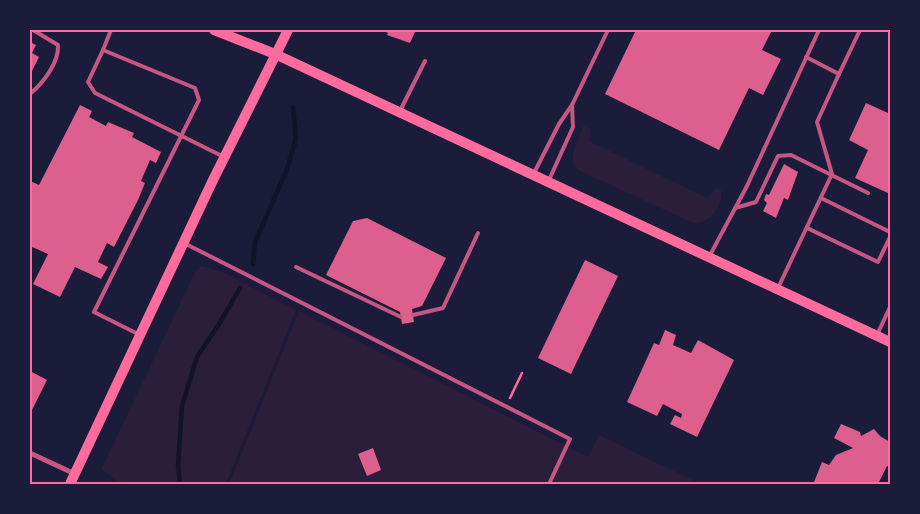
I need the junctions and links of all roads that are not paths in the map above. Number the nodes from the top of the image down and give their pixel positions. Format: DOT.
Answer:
graph roads {
  1 [pos="33,30"];
  2 [pos="111,30"];
  3 [pos="214,30"];
  4 [pos="288,30"];
  5 [pos="608,30"];
  6 [pos="819,30"];
  7 [pos="860,30"];
  8 [pos="103,50"];
  9 [pos="276,54"];
  10 [pos="806,57"];
  11 [pos="425,61"];
  12 [pos="839,74"];
  13 [pos="30,94"];
  14 [pos="572,106"];
  15 [pos="399,113"];
  16 [pos="180,135"];
  17 [pos="224,157"];
  18 [pos="832,174"];
  19 [pos="533,175"];
  20 [pos="548,182"];
  21 [pos="868,193"];
  22 [pos="821,198"];
  23 [pos="734,208"];
  24 [pos="806,228"];
  25 [pos="890,232"];
  26 [pos="478,233"];
  27 [pos="890,237"];
  28 [pos="184,243"];
  29 [pos="709,257"];
  30 [pos="296,267"];
  31 [pos="777,289"];
  32 [pos="890,307"];
  33 [pos="413,315"];
  34 [pos="401,317"];
  35 [pos="140,335"];
  36 [pos="877,335"];
  37 [pos="890,342"];
  38 [pos="30,453"];
  39 [pos="73,479"];
  40 [pos="549,484"];
  1 -- 13 [label="lane"];
  2 -- 8 [label="lane"];
  3 -- 9 [label="main road"];
  4 -- 9 [label="main road"];
  5 -- 14 [label="lane"];
  6 -- 10 [label="lane"];
  7 -- 12 [label="lane"];
  8 -- 16 [label="lane"];
  8 -- 16 [label="lane"];
  9 -- 15 [label="main road"];
  9 -- 17 [label="main road"];
  10 -- 12 [label="lane"];
  10 -- 23 [label="lane"];
  11 -- 15 [label="lane"];
  12 -- 18 [label="lane"];
  14 -- 19 [label="lane"];
  14 -- 20 [label="lane"];
  15 -- 19 [label="main road"];
  16 -- 17 [label="lane"];
  16 -- 35 [label="lane"];
  17 -- 28 [label="main road"];
  18 -- 21 [label="lane"];
  18 -- 22 [label="lane"];
  18 -- 23 [label="lane"];
  19 -- 20 [label="main road"];
  20 -- 29 [label="main road"];
  22 -- 24 [label="lane"];
  22 -- 25 [label="lane"];
  23 -- 29 [label="lane"];
  24 -- 27 [label="lane"];
  24 -- 31 [label="lane"];
  26 -- 33 [label="lane"];
  28 -- 35 [label="main road"];
  28 -- 40 [label="lane"];
  29 -- 31 [label="main road"];
  30 -- 34 [label="lane"];
  31 -- 36 [label="main road"];
  32 -- 36 [label="lane"];
  35 -- 39 [label="main road"];
  36 -- 37 [label="main road"];
  38 -- 39 [label="street"];
}
